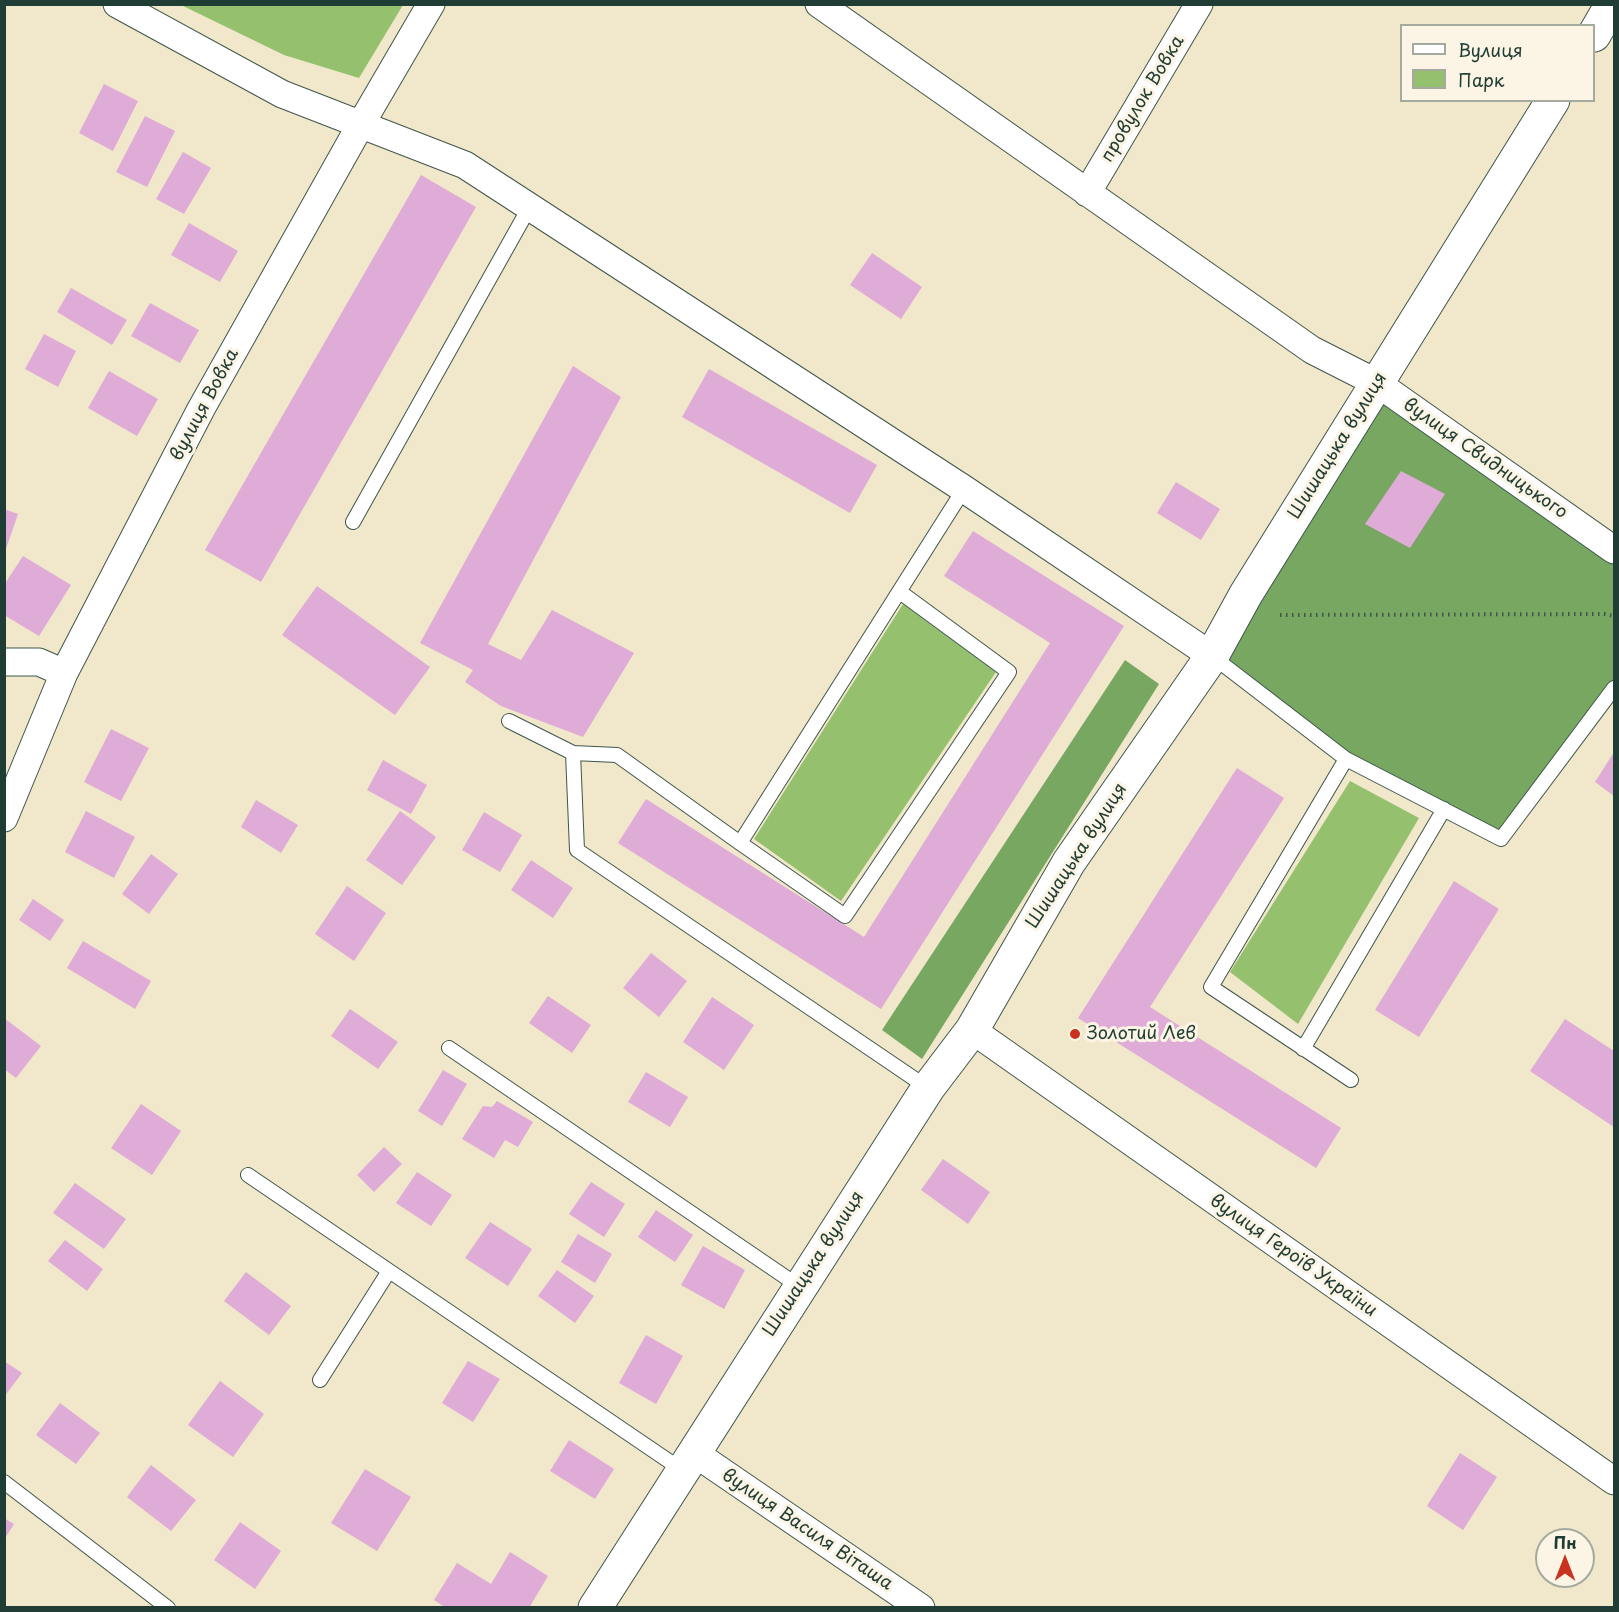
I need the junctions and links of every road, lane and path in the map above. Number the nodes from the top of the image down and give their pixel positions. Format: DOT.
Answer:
graph roads {
  1 [pos="117,4"];
  2 [pos="431,4"];
  3 [pos="819,4"];
  4 [pos="1199,4"];
  5 [pos="1552,102"];
  6 [pos="361,124"];
  7 [pos="1087,193"];
  8 [pos="529,208"];
  9 [pos="1365,377"];
  10 [pos="964,489"];
  11 [pos="353,522"];
  12 [pos="1614,550"];
  13 [pos="900,592"];
  14 [pos="1280,615"];
  15 [pos="1614,616"];
  16 [pos="1212,656"];
  17 [pos="4,662"];
  18 [pos="64,673"];
  19 [pos="1614,688"];
  20 [pos="509,721"];
  21 [pos="573,753"];
  22 [pos="1346,759"];
  23 [pos="1444,809"];
  24 [pos="4,818"];
  25 [pos="740,843"];
  26 [pos="972,1030"];
  27 [pos="449,1048"];
  28 [pos="1303,1049"];
  29 [pos="1351,1080"];
  30 [pos="928,1088"];
  31 [pos="248,1175"];
  32 [pos="389,1271"];
  33 [pos="800,1287"];
  34 [pos="320,1380"];
  35 [pos="688,1461"];
  36 [pos="1614,1481"];
  37 [pos="4,1482"];
  38 [pos="168,1608"];
  39 [pos="595,1608"];
  40 [pos="921,1608"];
  1 -- 6 [label="street"];
  2 -- 6 [label="street, вулиця Вовка"];
  3 -- 7 [label="street, вулиця Свидницького"];
  4 -- 7 [label="street, провулок Вовка"];
  5 -- 9 [label="street, Шишацька вулиця"];
  6 -- 8 [label="street"];
  6 -- 18 [label="street, вулиця Вовка"];
  7 -- 9 [label="street, вулиця Свидницького"];
  8 -- 10 [label="street"];
  8 -- 11 [label="lane"];
  9 -- 12 [label="street, вулиця Свидницького"];
  9 -- 16 [label="street, Шишацька вулиця"];
  10 -- 13 [label="lane"];
  10 -- 16 [label="street"];
  13 -- 25 [label="lane"];
  13 -- 25 [label="lane"];
  14 -- 15 [label="path"];
  16 -- 22 [label="lane"];
  16 -- 26 [label="street, Шишацька вулиця"];
  17 -- 18 [label="street"];
  18 -- 24 [label="street, вулиця Вовка"];
  19 -- 23 [label="lane"];
  20 -- 21 [label="lane"];
  21 -- 25 [label="lane"];
  21 -- 30 [label="lane"];
  22 -- 23 [label="lane"];
  22 -- 28 [label="lane"];
  23 -- 28 [label="lane"];
  26 -- 30 [label="street, Шишацька вулиця"];
  26 -- 36 [label="street, вулиця Героїв України"];
  27 -- 33 [label="lane"];
  28 -- 29 [label="lane"];
  30 -- 33 [label="street, Шишацька вулиця"];
  31 -- 32 [label="lane"];
  32 -- 34 [label="lane"];
  32 -- 35 [label="lane"];
  33 -- 35 [label="street, Шишацька вулиця"];
  35 -- 39 [label="street, Шишацька вулиця"];
  35 -- 40 [label="street, вулиця Василя Віташа"];
  37 -- 38 [label="lane"];
}
